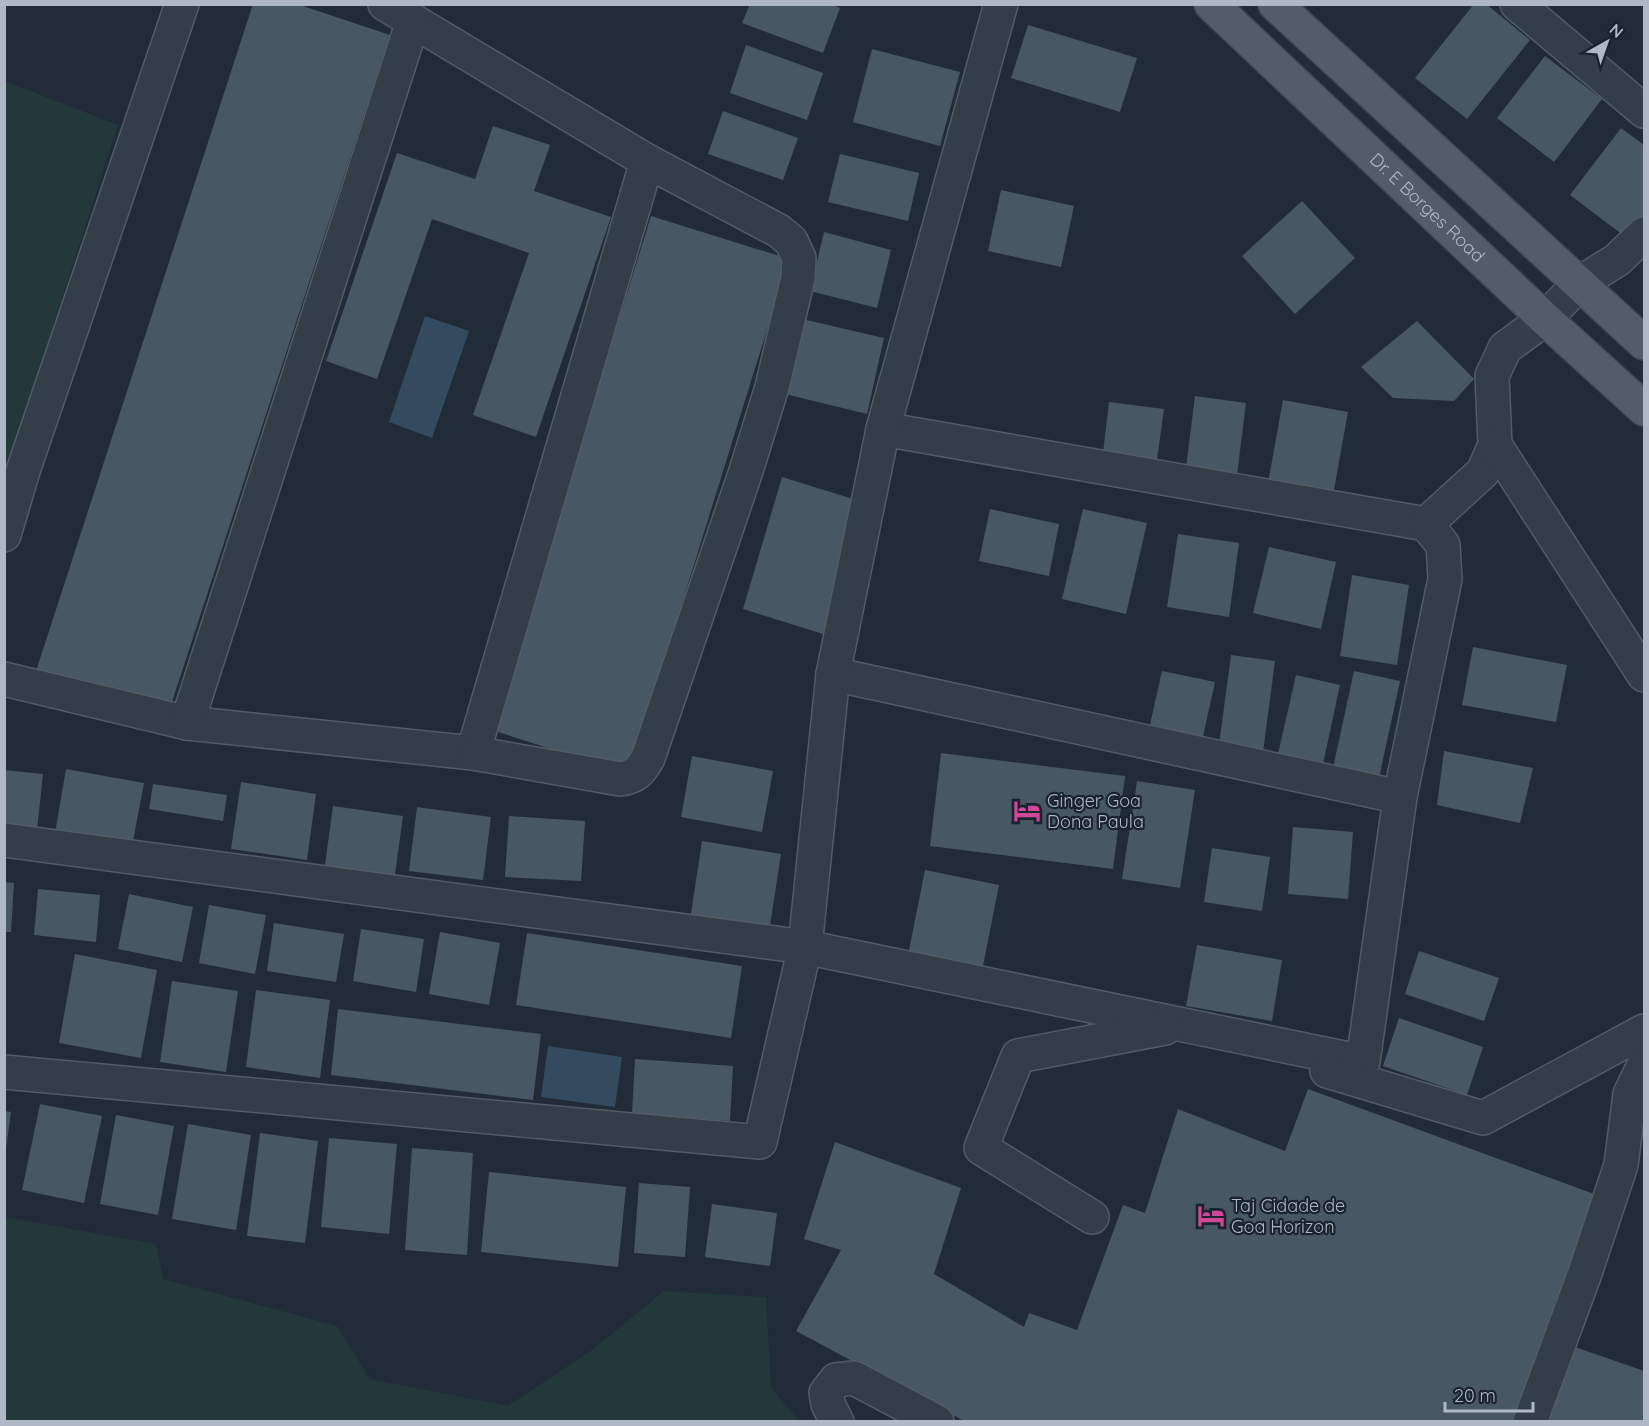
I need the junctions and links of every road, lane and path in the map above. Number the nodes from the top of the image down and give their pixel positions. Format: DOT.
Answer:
graph roads {
  1 [pos="182,4"];
  2 [pos="385,4"];
  3 [pos="1001,4"];
  4 [pos="1211,4"];
  5 [pos="1275,4"];
  6 [pos="1517,4"];
  7 [pos="413,21"];
  8 [pos="1644,111"];
  9 [pos="646,161"];
  10 [pos="1644,234"];
  11 [pos="1580,283"];
  12 [pos="1545,320"];
  13 [pos="1644,343"];
  14 [pos="1644,409"];
  15 [pos="883,429"];
  16 [pos="1495,445"];
  17 [pos="1426,524"];
  18 [pos="4,535"];
  19 [pos="833,674"];
  20 [pos="1644,675"];
  21 [pos="4,679"];
  22 [pos="188,723"];
  23 [pos="473,753"];
  24 [pos="1400,797"];
  25 [pos="4,840"];
  26 [pos="805,947"];
  27 [pos="1644,1031"];
  28 [pos="1644,1065"];
  29 [pos="4,1072"];
  30 [pos="1092,1217"];
  31 [pos="837,1422"];
  32 [pos="937,1422"];
  33 [pos="1530,1422"];
  1 -- 18 [label="street"];
  2 -- 7 [label="street"];
  3 -- 15 [label="street"];
  4 -- 12 [label="main road, Dr. E Borges Road"];
  5 -- 11 [label="main road"];
  6 -- 8 [label="street"];
  7 -- 9 [label="street"];
  7 -- 22 [label="street"];
  9 -- 23 [label="street"];
  9 -- 23 [label="street"];
  10 -- 11 [label="street"];
  11 -- 12 [label="street"];
  11 -- 13 [label="main road"];
  12 -- 14 [label="main road, Dr. E Borges Road"];
  12 -- 16 [label="street"];
  15 -- 17 [label="street"];
  15 -- 19 [label="street"];
  16 -- 17 [label="street"];
  16 -- 20 [label="street"];
  17 -- 24 [label="street"];
  19 -- 24 [label="street"];
  19 -- 26 [label="street"];
  21 -- 22 [label="street"];
  22 -- 23 [label="street"];
  24 -- 26 [label="street"];
  25 -- 26 [label="street"];
  26 -- 29 [label="street"];
  27 -- 30 [label="street"];
  28 -- 33 [label="street"];
  31 -- 32 [label="street"];
}
